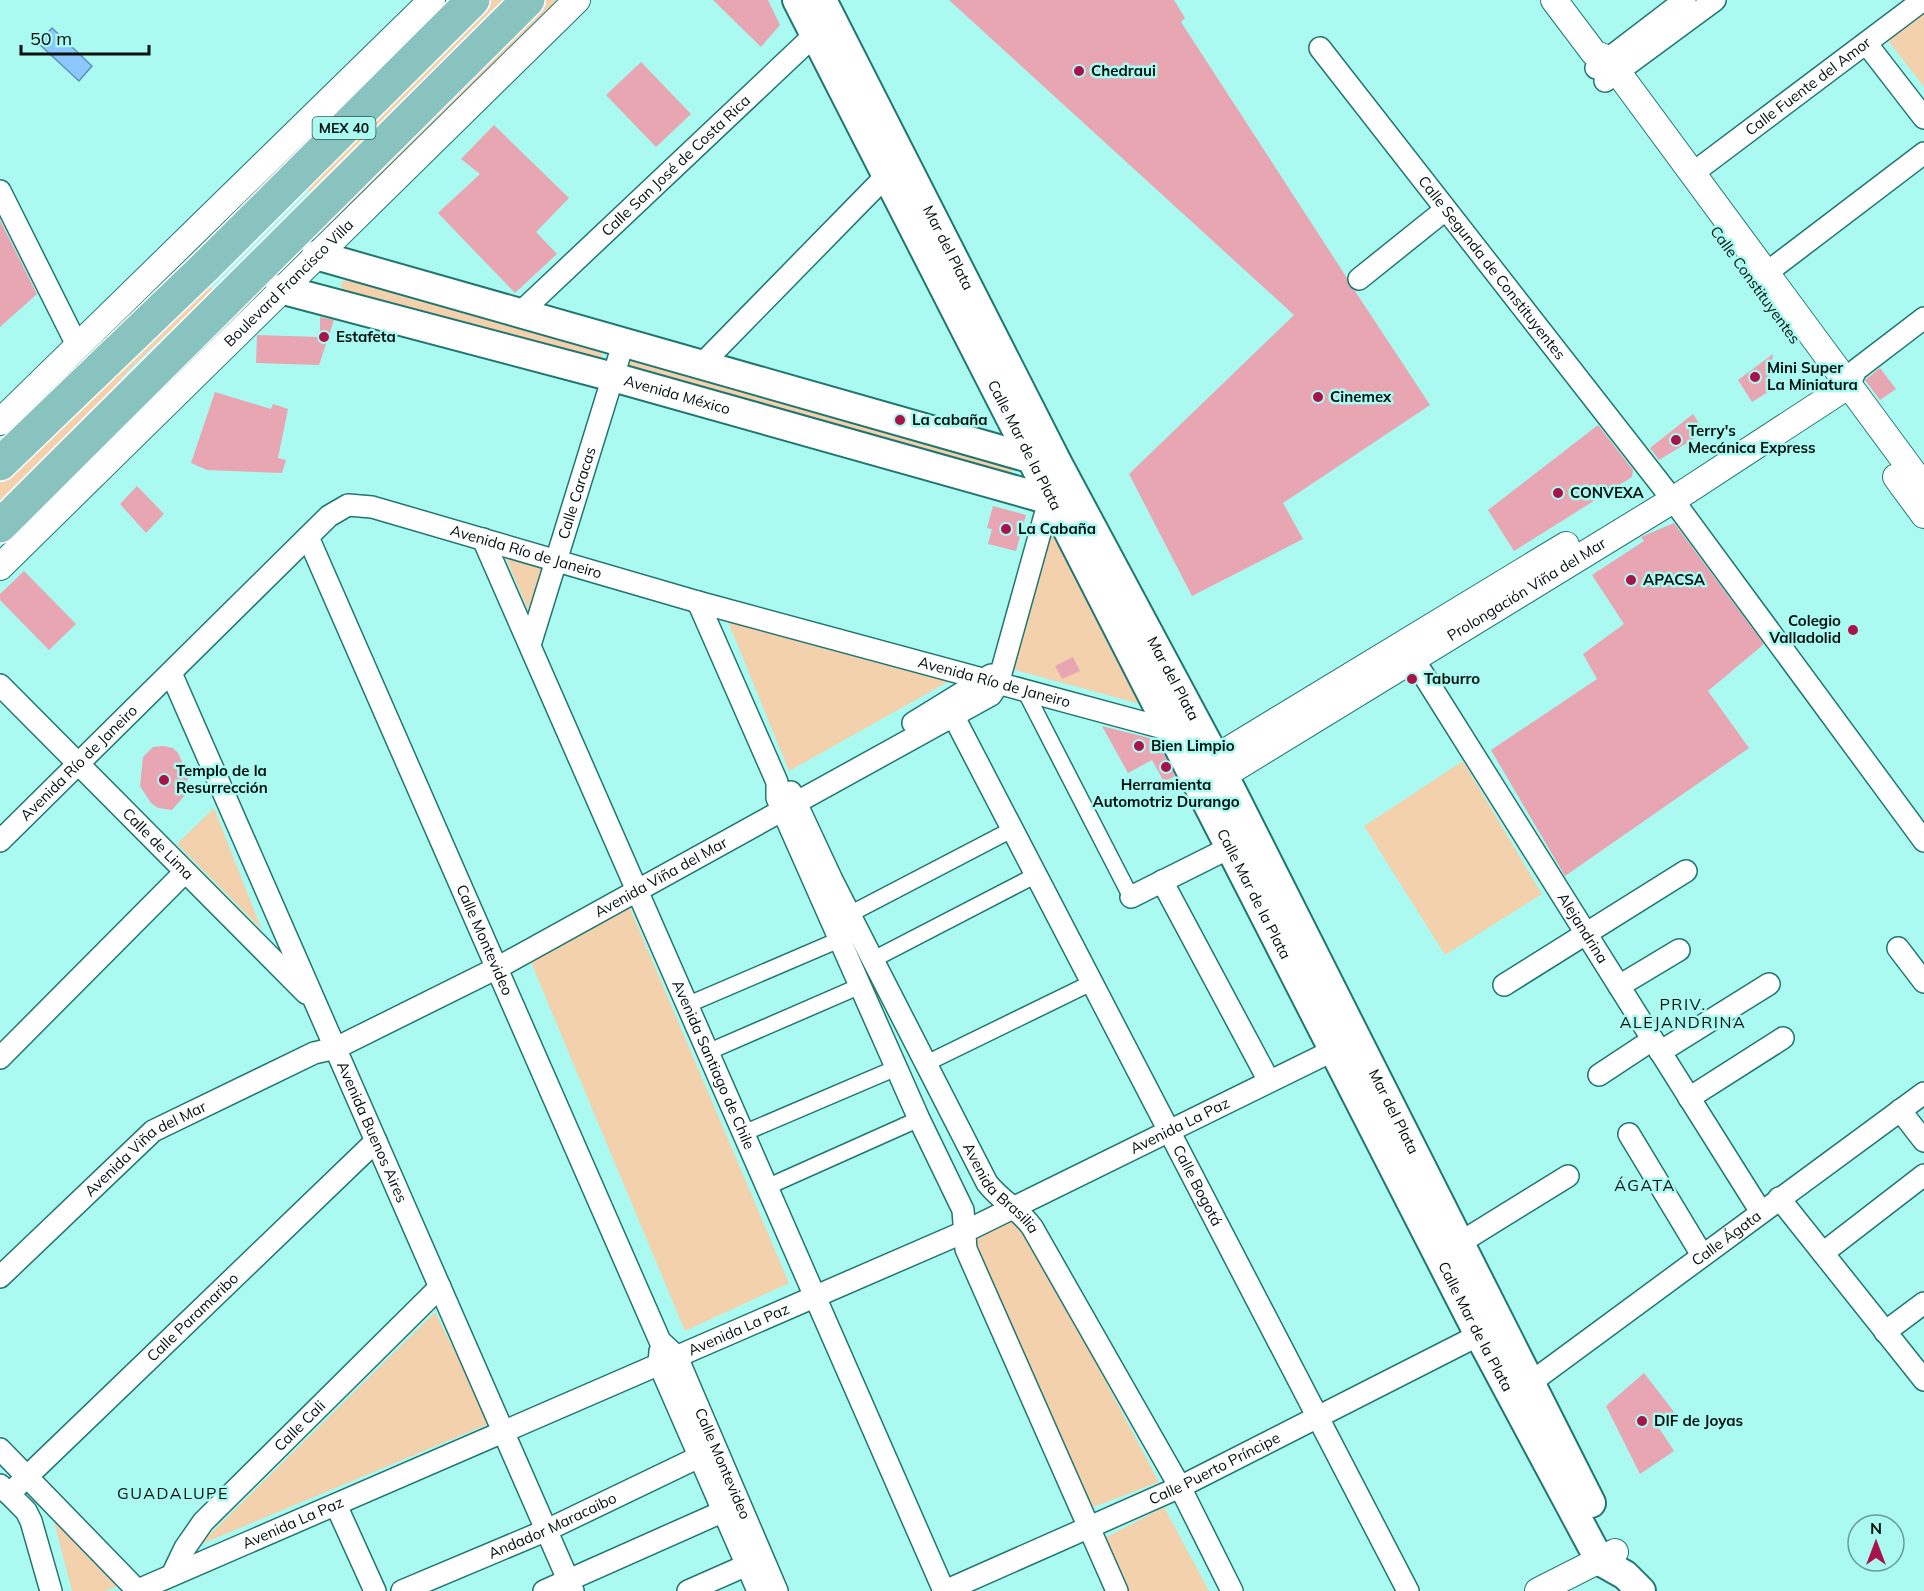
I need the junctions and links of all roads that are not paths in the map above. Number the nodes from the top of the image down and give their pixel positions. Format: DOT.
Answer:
graph roads {
  1 [pos="432,0"];
  2 [pos="473,0"];
  3 [pos="528,0"];
  4 [pos="577,0"];
  5 [pos="797,0"];
  6 [pos="1554,0"];
  7 [pos="1685,0"];
  8 [pos="1715,0"];
  9 [pos="1921,0"];
  10 [pos="822,18"];
  11 [pos="1866,43"];
  12 [pos="1320,48"];
  13 [pos="1604,67"];
  14 [pos="1924,118"];
  15 [pos="1924,153"];
  16 [pos="1693,173"];
  17 [pos="887,175"];
  18 [pos="0,191"];
  19 [pos="1445,210"];
  20 [pos="316,255"];
  21 [pos="1765,274"];
  22 [pos="1359,279"];
  23 [pos="280,289"];
  24 [pos="521,312"];
  25 [pos="1924,318"];
  26 [pos="624,341"];
  27 [pos="78,345"];
  28 [pos="702,364"];
  29 [pos="613,377"];
  30 [pos="1841,380"];
  31 [pos="0,422"];
  32 [pos="4,460"];
  33 [pos="1046,463"];
  34 [pos="1668,493"];
  35 [pos="1920,493"];
  36 [pos="1064,496"];
  37 [pos="0,526"];
  38 [pos="308,537"];
  39 [pos="483,540"];
  40 [pos="557,560"];
  41 [pos="0,567"];
  42 [pos="698,602"];
  43 [pos="530,645"];
  44 [pos="1409,652"];
  45 [pos="171,673"];
  46 [pos="995,677"];
  47 [pos="0,685"];
  48 [pos="1025,691"];
  49 [pos="954,717"];
  50 [pos="1171,730"];
  51 [pos="78,765"];
  52 [pos="1208,774"];
  53 [pos="785,797"];
  54 [pos="1013,829"];
  55 [pos="0,841"];
  56 [pos="1923,842"];
  57 [pos="1231,847"];
  58 [pos="1686,871"];
  59 [pos="184,872"];
  60 [pos="1038,874"];
  61 [pos="1162,881"];
  62 [pos="635,884"];
  63 [pos="1131,897"];
  64 [pos="850,928"];
  65 [pos="1586,934"];
  66 [pos="1898,948"];
  67 [pos="1679,950"];
  68 [pos="874,959"];
  69 [pos="494,961"];
  70 [pos="1093,982"];
  71 [pos="1924,982"];
  72 [pos="1769,984"];
  73 [pos="1504,985"];
  74 [pos="860,986"];
  75 [pos="1618,986"];
  76 [pos="315,1002"];
  77 [pos="687,1005"];
  78 [pos="1783,1038"];
  79 [pos="334,1042"];
  80 [pos="1656,1046"];
  81 [pos="1334,1050"];
  82 [pos="708,1052"];
  83 [pos="0,1058"];
  84 [pos="927,1063"];
  85 [pos="896,1068"];
  86 [pos="1599,1075"];
  87 [pos="1269,1081"];
  88 [pos="1924,1093"];
  89 [pos="1689,1098"];
  90 [pos="1900,1110"];
  91 [pos="919,1119"];
  92 [pos="1170,1131"];
  93 [pos="744,1133"];
  94 [pos="1629,1134"];
  95 [pos="376,1141"];
  96 [pos="1924,1141"];
  97 [pos="1924,1175"];
  98 [pos="1568,1176"];
  99 [pos="767,1187"];
  100 [pos="1779,1198"];
  101 [pos="1016,1207"];
  102 [pos="1761,1212"];
  103 [pos="964,1232"];
  104 [pos="1458,1244"];
  105 [pos="1822,1253"];
  106 [pos="1702,1255"];
  107 [pos="0,1278"];
  108 [pos="440,1287"];
  109 [pos="815,1297"];
  110 [pos="1924,1303"];
  111 [pos="1886,1332"];
  112 [pos="1479,1335"];
  113 [pos="668,1361"];
  114 [pos="1924,1380"];
  115 [pos="1530,1383"];
  116 [pos="1318,1418"];
  117 [pos="502,1432"];
  118 [pos="0,1449"];
  119 [pos="701,1456"];
  120 [pos="27,1477"];
  121 [pos="1180,1487"];
  122 [pos="4,1489"];
  123 [pos="336,1505"];
  124 [pos="724,1511"];
  125 [pos="1089,1527"];
  126 [pos="547,1530"];
  127 [pos="747,1565"];
  128 [pos="1620,1570"];
  129 [pos="172,1575"];
  130 [pos="571,1586"];
  131 [pos="51,1591"];
  132 [pos="137,1591"];
  133 [pos="375,1591"];
  134 [pos="402,1591"];
  135 [pos="544,1591"];
  136 [pos="688,1591"];
  137 [pos="758,1591"];
  138 [pos="777,1591"];
  139 [pos="944,1591"];
  140 [pos="1117,1591"];
  141 [pos="1232,1591"];
  142 [pos="1408,1591"];
  143 [pos="1538,1591"];
  1 -- 27 [label="street"];
  2 -- 32 [label="main road, MEX 40"];
  3 -- 37 [label="main road, Boulevard Francisco Villa / MEX 40"];
  4 -- 20 [label="street, Boulevard Francisco Villa"];
  5 -- 10 [label="main road, Calle Mar de la Plata"];
  6 -- 13 [label="street, Calle Constituyentes"];
  7 -- 13 [label="street"];
  8 -- 13 [label="street"];
  9 -- 11 [label="street, Calle Fuente del Amor"];
  10 -- 17 [label="main road, Calle Mar de la Plata"];
  10 -- 24 [label="street, Calle San José de Costa Rica"];
  10 -- 33 [label="main road, Mar del Plata"];
  11 -- 14 [label="street"];
  11 -- 16 [label="street, Calle Fuente del Amor"];
  12 -- 19 [label="street, Calle Segunda de Constituyentes"];
  13 -- 16 [label="street, Calle Constituyentes"];
  13 -- 30 [label="street, Calle Constituyentes"];
  15 -- 21 [label="street"];
  16 -- 21 [label="street, Calle Constituyentes"];
  17 -- 28 [label="street"];
  17 -- 33 [label="main road, Calle Mar de la Plata"];
  18 -- 27 [label="street"];
  19 -- 22 [label="street"];
  19 -- 34 [label="street, Calle Segunda de Constituyentes"];
  20 -- 23 [label="street, Boulevard Francisco Villa"];
  20 -- 24 [label="main road"];
  21 -- 30 [label="street, Calle Constituyentes"];
  23 -- 29 [label="main road, Avenida México"];
  23 -- 41 [label="street, Boulevard Francisco Villa"];
  24 -- 26 [label="main road"];
  25 -- 30 [label="street"];
  26 -- 28 [label="main road"];
  26 -- 29 [label="street, Calle Caracas"];
  27 -- 31 [label="street"];
  28 -- 33 [label="main road"];
  29 -- 36 [label="main road, Avenida México"];
  29 -- 40 [label="street, Calle Caracas"];
  30 -- 34 [label="street, Prolongación Viña del Mar"];
  30 -- 35 [label="street, Calle Constituyentes"];
  33 -- 36 [label="main road, Mar del Plata"];
  34 -- 44 [label="street, Prolongación Viña del Mar"];
  34 -- 56 [label="street"];
  36 -- 46 [label="street"];
  36 -- 50 [label="main road, Calle Mar de la Plata"];
  36 -- 52 [label="main road, Mar del Plata"];
  38 -- 39 [label="street, Avenida Río de Janeiro"];
  38 -- 45 [label="street, Avenida Río de Janeiro"];
  38 -- 69 [label="street, Calle Montevideo"];
  39 -- 40 [label="street, Avenida Río de Janeiro"];
  39 -- 43 [label="street, Avenida Santiago de Chile"];
  40 -- 42 [label="street, Avenida Río de Janeiro"];
  40 -- 43 [label="street, Calle Caracas"];
  42 -- 46 [label="street, Avenida Río de Janeiro"];
  42 -- 53 [label="street, Avenida Brasilia"];
  43 -- 62 [label="street, Avenida Santiago de Chile"];
  44 -- 52 [label="street, Prolongación Viña del Mar"];
  44 -- 65 [label="street, Alejandrina"];
  45 -- 51 [label="street, Avenida Río de Janeiro"];
  45 -- 76 [label="street, Avenida Buenos Aires"];
  46 -- 48 [label="street, Avenida Río de Janeiro"];
  46 -- 49 [label="street, Avenida Viña del Mar"];
  46 -- 53 [label="street, Avenida Viña del Mar"];
  47 -- 51 [label="street, Calle de Lima"];
  48 -- 50 [label="street, Avenida Río de Janeiro"];
  48 -- 63 [label="street"];
  49 -- 53 [label="street, Avenida Viña del Mar"];
  49 -- 54 [label="street, Calle Bogotá"];
  50 -- 52 [label="main road, Calle Mar de la Plata"];
  51 -- 55 [label="street, Avenida Río de Janeiro"];
  51 -- 59 [label="street, Calle de Lima"];
  52 -- 57 [label="main road, Calle Mar de la Plata"];
  52 -- 104 [label="main road, Mar del Plata"];
  53 -- 62 [label="street, Avenida Viña del Mar"];
  53 -- 64 [label="street, Avenida Brasilia"];
  54 -- 60 [label="street, Calle Bogotá"];
  54 -- 64 [label="street"];
  57 -- 61 [label="street"];
  57 -- 81 [label="main road, Calle Mar de la Plata"];
  58 -- 65 [label="street"];
  59 -- 76 [label="street, Calle de Lima"];
  59 -- 83 [label="street"];
  60 -- 68 [label="street"];
  60 -- 70 [label="street, Calle Bogotá"];
  61 -- 63 [label="street"];
  61 -- 87 [label="street"];
  62 -- 69 [label="street, Avenida Viña del Mar"];
  62 -- 77 [label="street, Avenida Santiago de Chile"];
  64 -- 68 [label="street, Avenida Brasilia"];
  64 -- 74 [label="street, Avenida Brasilia"];
  64 -- 77 [label="street"];
  65 -- 73 [label="street"];
  65 -- 75 [label="street, Alejandrina"];
  66 -- 71 [label="street"];
  67 -- 75 [label="street"];
  68 -- 84 [label="street, Avenida Brasilia"];
  69 -- 79 [label="street, Avenida Viña del Mar"];
  69 -- 113 [label="street, Calle Montevideo"];
  70 -- 84 [label="street"];
  70 -- 92 [label="street, Calle Bogotá"];
  72 -- 80 [label="street"];
  74 -- 82 [label="street"];
  74 -- 85 [label="street, Avenida Brasilia"];
  75 -- 80 [label="street, Alejandrina"];
  76 -- 79 [label="street, Avenida Buenos Aires"];
  77 -- 82 [label="street, Avenida Santiago de Chile"];
  78 -- 89 [label="street"];
  79 -- 95 [label="street, Avenida Buenos Aires"];
  79 -- 107 [label="street, Avenida Viña del Mar"];
  80 -- 86 [label="street"];
  80 -- 89 [label="street, Alejandrina"];
  81 -- 87 [label="street, Avenida La Paz"];
  81 -- 112 [label="main road, Calle Mar de la Plata"];
  82 -- 93 [label="street, Avenida Santiago de Chile"];
  84 -- 101 [label="street, Avenida Brasilia"];
  85 -- 91 [label="street, Avenida Brasilia"];
  85 -- 93 [label="street"];
  87 -- 92 [label="street, Avenida La Paz"];
  88 -- 90 [label="street, Calle Ágata"];
  89 -- 102 [label="street, Alejandrina"];
  90 -- 96 [label="street"];
  90 -- 100 [label="street, Calle Ágata"];
  91 -- 99 [label="street"];
  91 -- 103 [label="street, Avenida Brasilia"];
  92 -- 101 [label="street, Avenida La Paz"];
  92 -- 116 [label="street, Calle Bogotá"];
  93 -- 99 [label="street, Avenida Santiago de Chile"];
  94 -- 106 [label="street"];
  95 -- 108 [label="street, Avenida Buenos Aires"];
  95 -- 120 [label="street, Calle Paramaribo"];
  97 -- 105 [label="street"];
  98 -- 104 [label="street"];
  99 -- 109 [label="street, Avenida Santiago de Chile"];
  100 -- 102 [label="street, Calle Ágata"];
  100 -- 105 [label="street"];
  101 -- 103 [label="street, Avenida La Paz"];
  101 -- 121 [label="street, Avenida Brasilia"];
  102 -- 106 [label="street, Calle Ágata"];
  103 -- 109 [label="street, Avenida La Paz"];
  103 -- 125 [label="street, Avenida Brasilia"];
  104 -- 115 [label="main road, Mar del Plata"];
  105 -- 111 [label="street"];
  106 -- 115 [label="street, Calle Ágata"];
  108 -- 117 [label="street, Avenida Buenos Aires"];
  108 -- 129 [label="street, Calle Cali"];
  109 -- 113 [label="street, Avenida La Paz"];
  109 -- 139 [label="street, Avenida Santiago de Chile"];
  110 -- 111 [label="street"];
  111 -- 114 [label="street"];
  112 -- 116 [label="street, Calle Puerto Príncipe"];
  112 -- 128 [label="main road, Calle Mar de la Plata"];
  113 -- 117 [label="street, Avenida La Paz"];
  113 -- 119 [label="street, Calle Montevideo"];
  113 -- 138 [label="street, Calle Montevideo"];
  115 -- 128 [label="main road, Mar del Plata"];
  116 -- 121 [label="street, Calle Puerto Príncipe"];
  116 -- 142 [label="street, Calle Bogotá"];
  117 -- 123 [label="street, Avenida La Paz"];
  117 -- 126 [label="street, Avenida Buenos Aires"];
  118 -- 120 [label="street"];
  119 -- 124 [label="street, Calle Montevideo"];
  119 -- 126 [label="street, Andador Maracaibo"];
  120 -- 122 [label="street, Calle Paramaribo"];
  120 -- 132 [label="street"];
  121 -- 125 [label="street, Calle Puerto Príncipe"];
  121 -- 141 [label="street, Avenida Brasilia"];
  122 -- 131 [label="street"];
  123 -- 129 [label="street, Avenida La Paz"];
  123 -- 133 [label="street"];
  124 -- 127 [label="street, Calle Montevideo"];
  124 -- 130 [label="street"];
  125 -- 139 [label="street, Calle Puerto Príncipe"];
  125 -- 140 [label="street, Avenida Brasilia"];
  126 -- 130 [label="street, Avenida Buenos Aires"];
  126 -- 134 [label="street, Andador Maracaibo"];
  127 -- 136 [label="street"];
  127 -- 137 [label="street, Calle Montevideo"];
  128 -- 143 [label="street"];
  129 -- 132 [label="street, Avenida La Paz"];
  130 -- 135 [label="street"];
}
